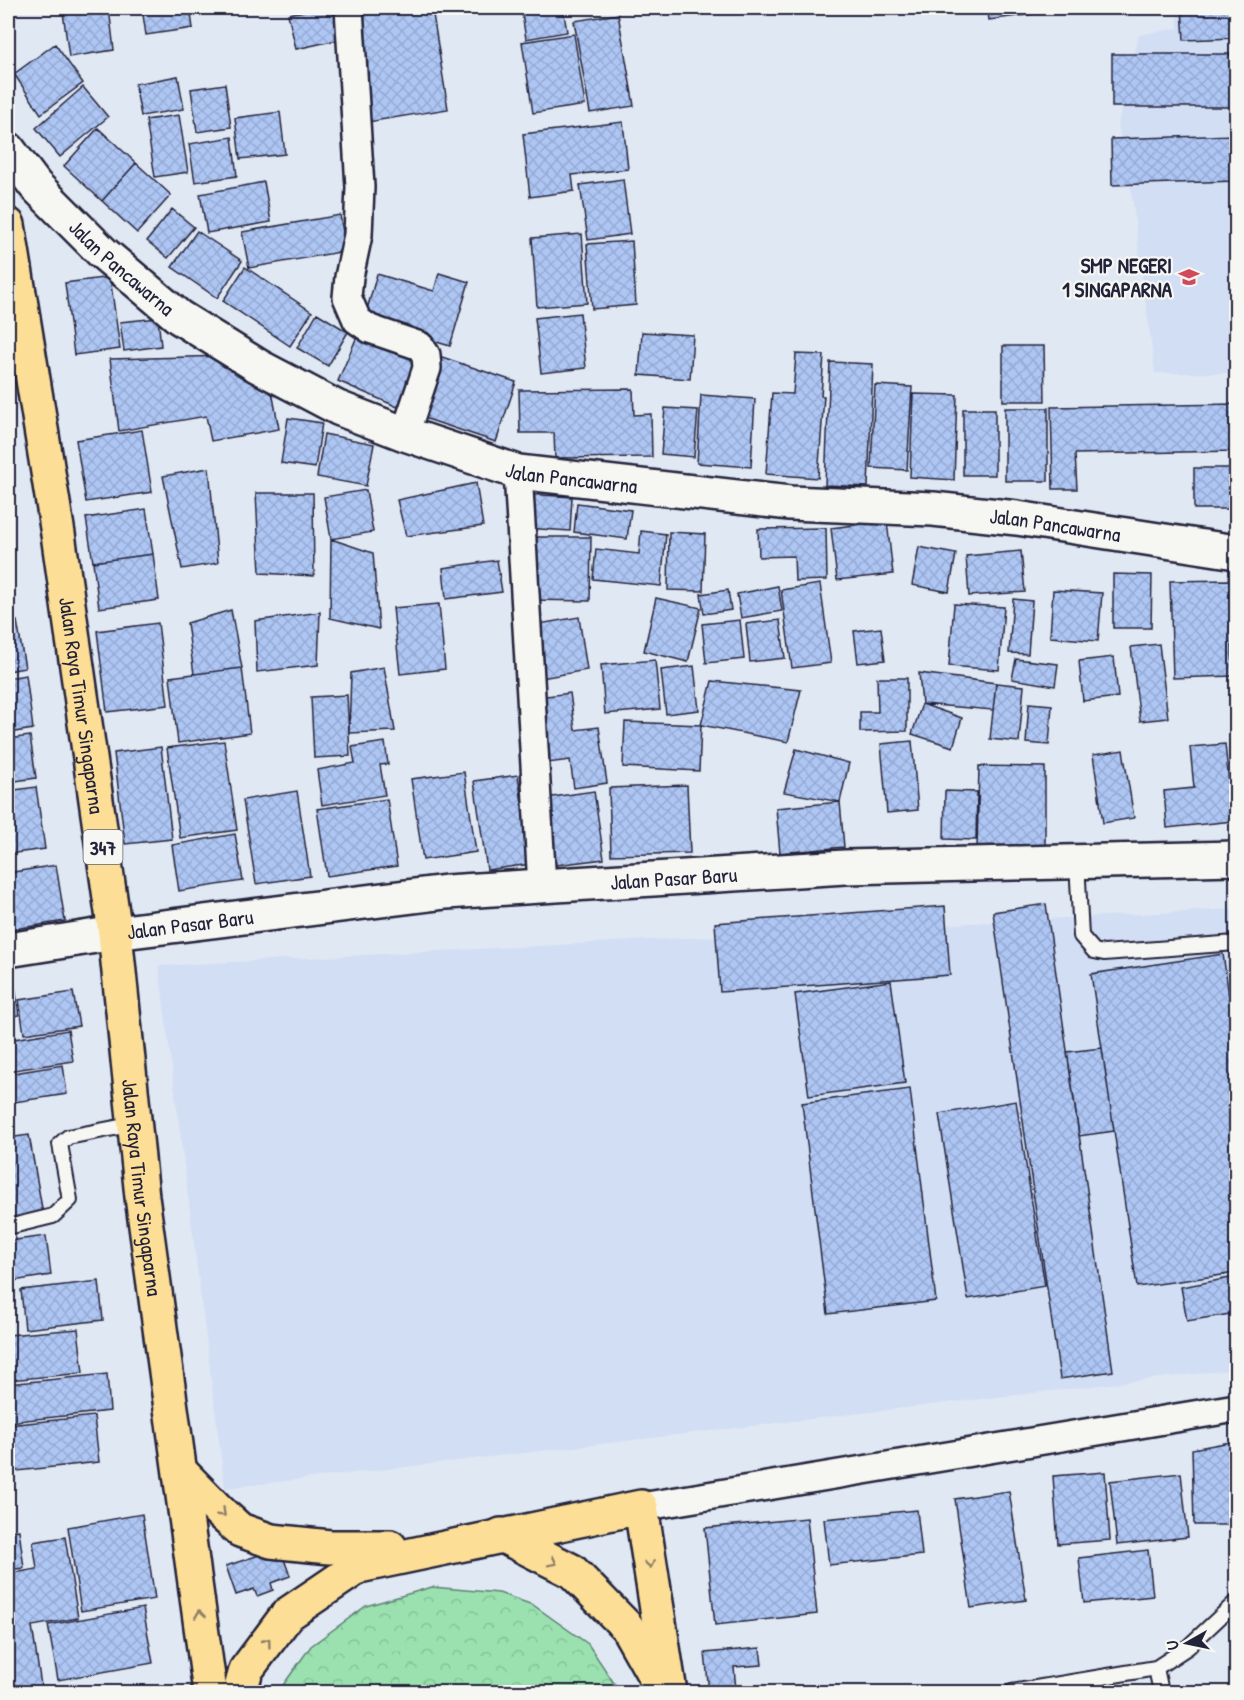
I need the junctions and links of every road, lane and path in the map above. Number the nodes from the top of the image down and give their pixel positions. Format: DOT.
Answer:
graph roads {
  1 [pos="349,8"];
  2 [pos="8,149"];
  3 [pos="8,225"];
  4 [pos="405,434"];
  5 [pos="518,472"];
  6 [pos="1236,552"];
  7 [pos="1236,858"];
  8 [pos="1077,861"];
  9 [pos="542,886"];
  10 [pos="115,933"];
  11 [pos="1236,943"];
  12 [pos="8,950"];
  13 [pos="135,1124"];
  14 [pos="8,1227"];
  15 [pos="1236,1408"];
  16 [pos="181,1472"];
  17 [pos="641,1507"];
  18 [pos="501,1535"];
  19 [pos="443,1547"];
  20 [pos="1236,1602"];
  21 [pos="1156,1668"];
  22 [pos="210,1692"];
  23 [pos="240,1692"];
  24 [pos="664,1692"];
  25 [pos="670,1692"];
  26 [pos="1012,1692"];
  27 [pos="1161,1692"];
  1 -- 4 [label="street"];
  2 -- 4 [label="main road, Jalan Pancawarna"];
  3 -- 10 [label="main road, Jalan Raya Timur Singaparna / 347"];
  4 -- 5 [label="main road, Jalan Pancawarna"];
  5 -- 6 [label="main road, Jalan Pancawarna"];
  5 -- 9 [label="street"];
  7 -- 8 [label="main road, Jalan Pasar Baru"];
  8 -- 9 [label="main road, Jalan Pasar Baru"];
  8 -- 11 [label="lane"];
  9 -- 10 [label="main road, Jalan Pasar Baru"];
  10 -- 12 [label="main road, Jalan Pasar Baru"];
  10 -- 13 [label="main road, Jalan Raya Timur Singaparna / 347"];
  13 -- 14 [label="lane"];
  13 -- 16 [label="main road, Jalan Raya Timur Singaparna / 347"];
  15 -- 17 [label="street"];
  16 -- 19 [label="main road, one-way"];
  22 -- 16 [label="main road, Jalan Raya Timur Singaparna, one-way"];
  17 -- 18 [label="main road"];
  17 -- 25 [label="main road, one-way"];
  18 -- 19 [label="main road"];
  18 -- 24 [label="main road, one-way"];
  23 -- 19 [label="main road, one-way"];
  20 -- 21 [label="lane"];
  21 -- 26 [label="lane"];
  21 -- 27 [label="lane"];
}
